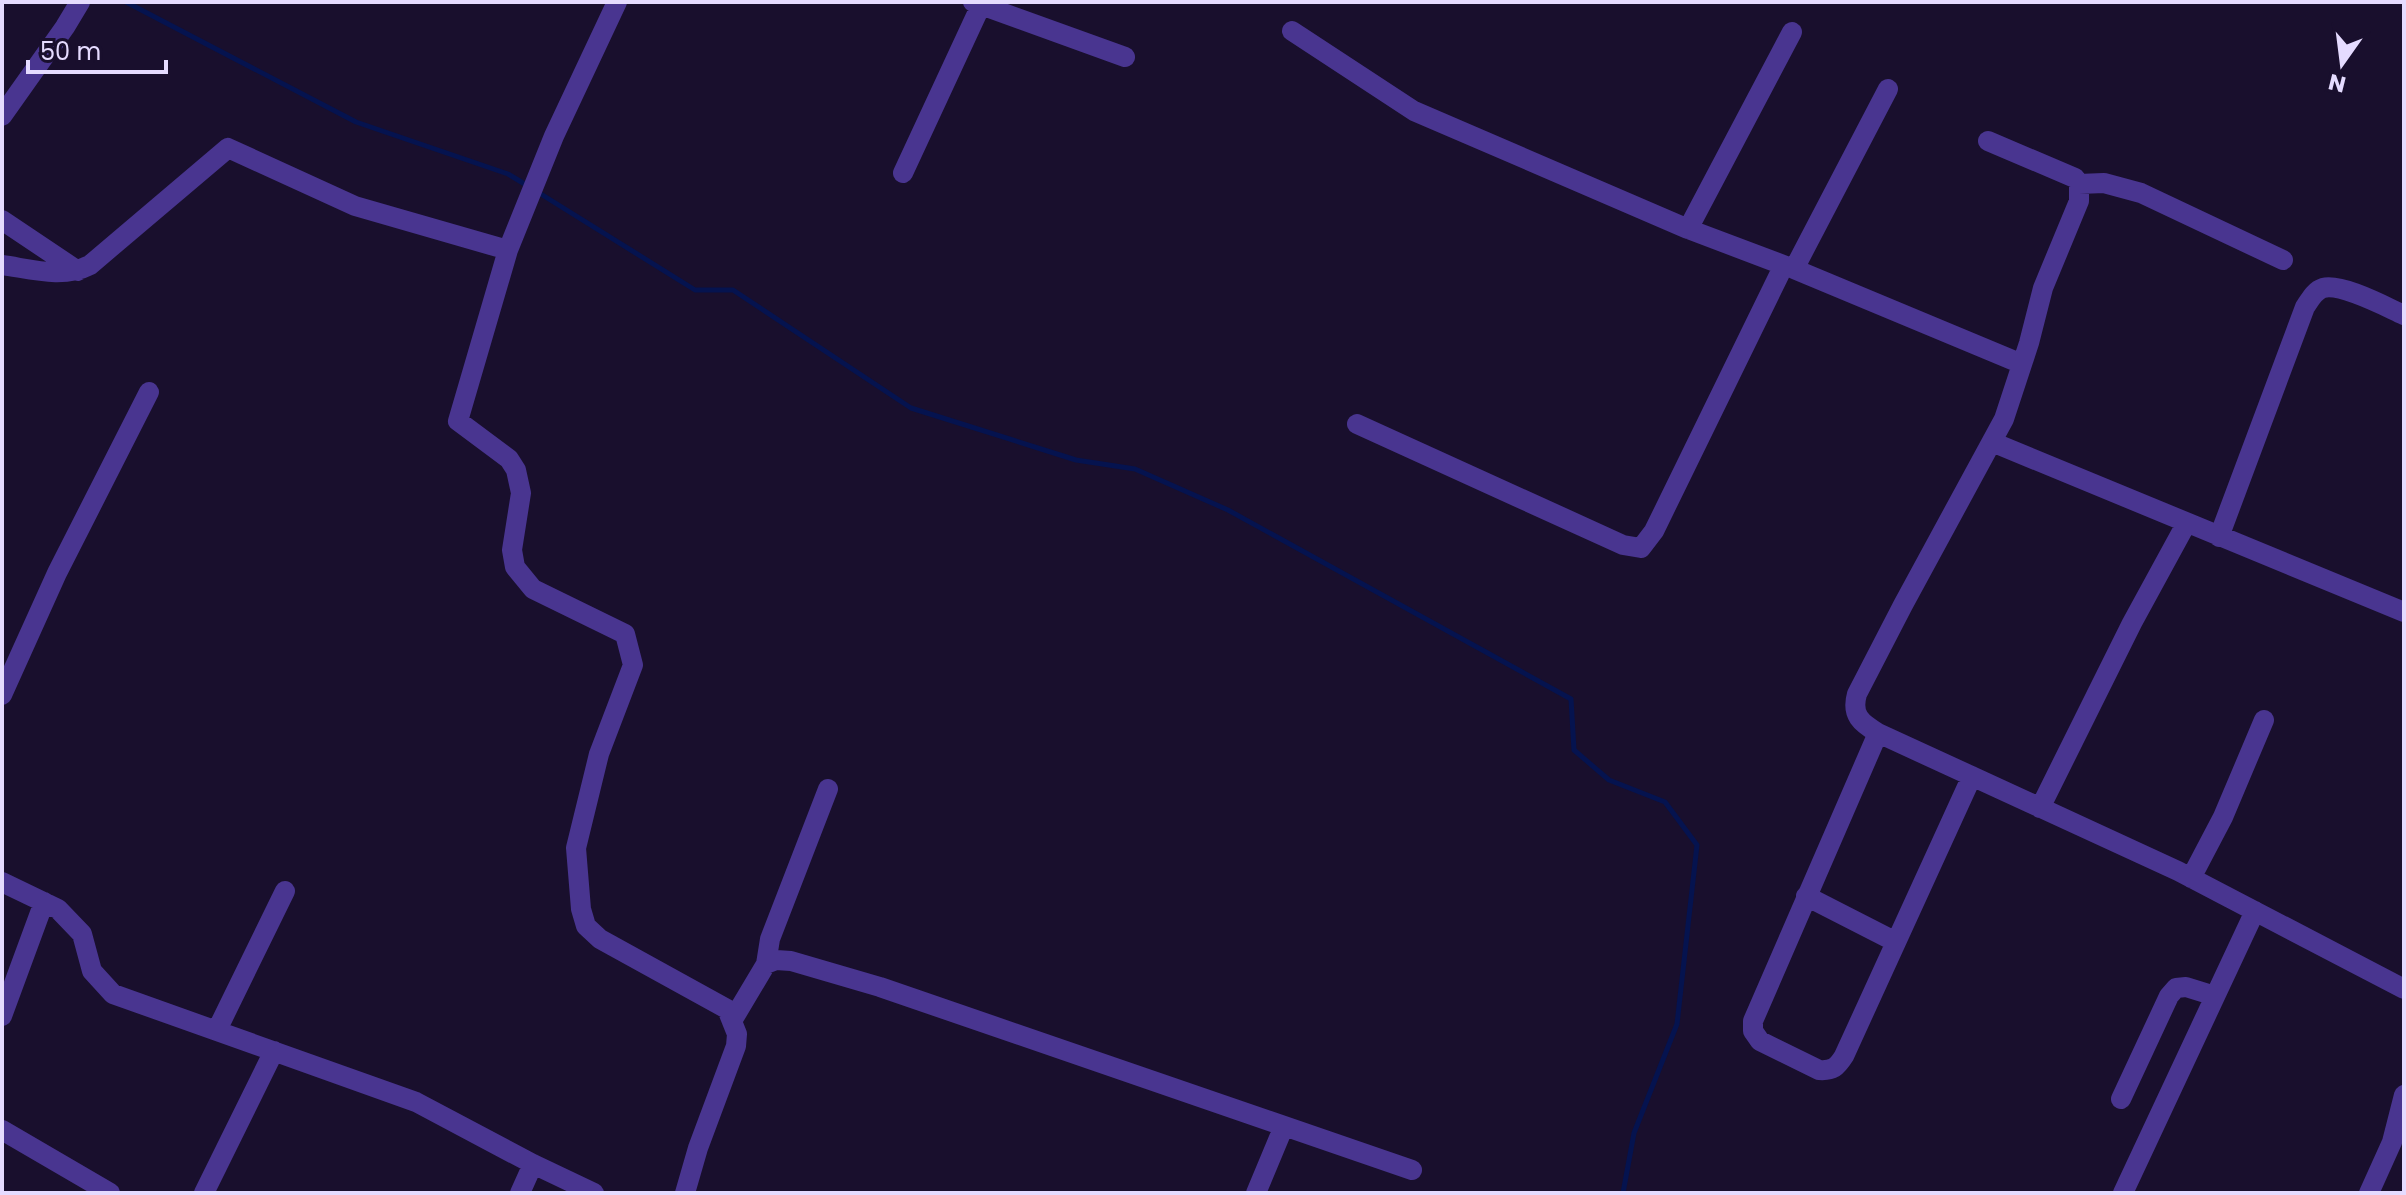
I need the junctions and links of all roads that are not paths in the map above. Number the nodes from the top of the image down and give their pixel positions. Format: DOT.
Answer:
graph roads {
  1 [pos="80,2"];
  2 [pos="617,2"];
  3 [pos="977,4"];
  4 [pos="1292,31"];
  5 [pos="1792,32"];
  6 [pos="1125,57"];
  7 [pos="1888,89"];
  8 [pos="2,116"];
  9 [pos="1988,141"];
  10 [pos="903,173"];
  11 [pos="2079,184"];
  12 [pos="2,220"];
  13 [pos="1688,229"];
  14 [pos="508,250"];
  15 [pos="2283,260"];
  16 [pos="2,265"];
  17 [pos="1788,268"];
  18 [pos="78,271"];
  19 [pos="2404,315"];
  20 [pos="2022,364"];
  21 [pos="149,392"];
  22 [pos="1357,424"];
  23 [pos="1992,442"];
  24 [pos="2186,524"];
  25 [pos="2219,537"];
  26 [pos="2404,612"];
  27 [pos="2,695"];
  28 [pos="2264,720"];
  29 [pos="1878,733"];
  30 [pos="1972,776"];
  31 [pos="828,789"];
  32 [pos="2040,808"];
  33 [pos="2191,878"];
  34 [pos="2,882"];
  35 [pos="285,891"];
  36 [pos="1806,896"];
  37 [pos="44,902"];
  38 [pos="2255,911"];
  39 [pos="1896,942"];
  40 [pos="766,964"];
  41 [pos="2402,982"];
  42 [pos="2215,996"];
  43 [pos="2,1016"];
  44 [pos="732,1021"];
  45 [pos="217,1030"];
  46 [pos="274,1051"];
  47 [pos="2404,1095"];
  48 [pos="2121,1099"];
  49 [pos="1284,1126"];
  50 [pos="11,1135"];
  51 [pos="2397,1152"];
  52 [pos="533,1164"];
  53 [pos="1412,1170"];
  54 [pos="76,1193"];
  55 [pos="110,1193"];
  56 [pos="204,1193"];
  57 [pos="520,1193"];
  58 [pos="594,1193"];
  59 [pos="685,1193"];
  60 [pos="1256,1193"];
  61 [pos="2123,1193"];
  62 [pos="2369,1193"];
  1 -- 8 [label="street"];
  2 -- 14 [label="street"];
  3 -- 6 [label="street"];
  3 -- 10 [label="street"];
  4 -- 13 [label="street"];
  5 -- 13 [label="street"];
  7 -- 17 [label="street"];
  9 -- 11 [label="street"];
  11 -- 15 [label="street"];
  11 -- 20 [label="street"];
  12 -- 18 [label="street"];
  13 -- 17 [label="street"];
  14 -- 18 [label="street"];
  14 -- 44 [label="street"];
  16 -- 18 [label="street"];
  17 -- 20 [label="street"];
  17 -- 22 [label="street"];
  19 -- 25 [label="street"];
  20 -- 23 [label="street"];
  21 -- 27 [label="street"];
  23 -- 24 [label="street"];
  23 -- 29 [label="street"];
  24 -- 25 [label="street"];
  24 -- 32 [label="street"];
  25 -- 26 [label="street"];
  28 -- 33 [label="street"];
  29 -- 30 [label="street"];
  29 -- 36 [label="street"];
  30 -- 32 [label="street"];
  30 -- 39 [label="street"];
  31 -- 40 [label="street"];
  32 -- 33 [label="street"];
  33 -- 38 [label="street"];
  34 -- 37 [label="street"];
  35 -- 45 [label="street"];
  36 -- 39 [label="street"];
  36 -- 39 [label="street"];
  37 -- 43 [label="street"];
  37 -- 45 [label="street"];
  38 -- 41 [label="street"];
  38 -- 42 [label="street"];
  40 -- 44 [label="street"];
  40 -- 49 [label="street"];
  42 -- 48 [label="street"];
  42 -- 61 [label="street"];
  44 -- 59 [label="street"];
  45 -- 46 [label="street"];
  46 -- 52 [label="street"];
  46 -- 56 [label="street"];
  47 -- 51 [label="street"];
  49 -- 53 [label="street"];
  49 -- 60 [label="street"];
  50 -- 54 [label="street"];
  50 -- 55 [label="street"];
  51 -- 62 [label="street"];
  52 -- 57 [label="street"];
  52 -- 58 [label="street"];
}
